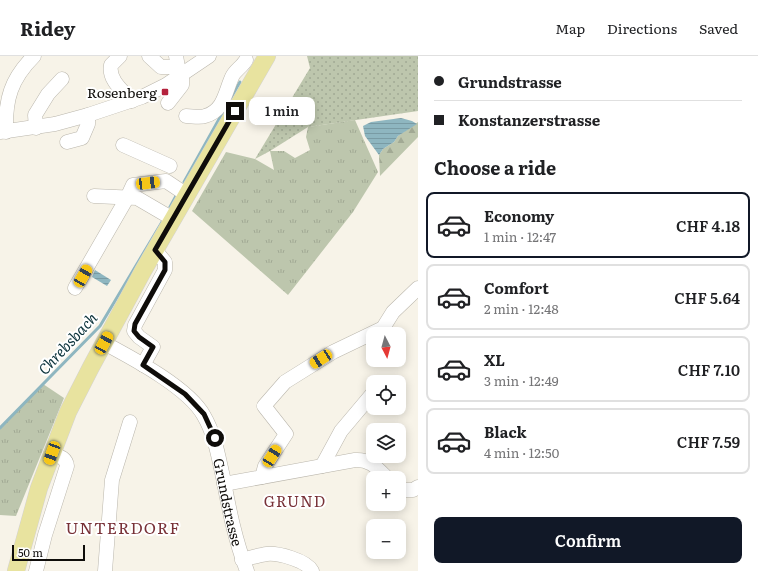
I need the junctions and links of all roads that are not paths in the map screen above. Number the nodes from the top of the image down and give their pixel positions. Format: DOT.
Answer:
graph roads {
  1 [pos="34,56"];
  2 [pos="120,56"];
  3 [pos="149,56"];
  4 [pos="209,56"];
  5 [pos="252,60"];
  6 [pos="178,66"];
  7 [pos="62,79"];
  8 [pos="132,101"];
  9 [pos="168,103"];
  10 [pos="88,115"];
  11 [pos="186,116"];
  12 [pos="36,128"];
  13 [pos="3,132"];
  14 [pos="67,142"];
  15 [pos="123,144"];
  16 [pos="162,182"];
  17 [pos="187,195"];
  18 [pos="94,196"];
  19 [pos="127,198"];
  20 [pos="173,219"];
  21 [pos="155,250"];
  22 [pos="76,288"];
  23 [pos="418,288"];
  24 [pos="104,343"];
  25 [pos="143,365"];
  26 [pos="366,401"];
  27 [pos="130,422"];
  28 [pos="52,453"];
  29 [pos="322,466"];
  30 [pos="380,471"];
  31 [pos="262,477"];
  32 [pos="224,484"];
  33 [pos="418,487"];
  34 [pos="406,490"];
  35 [pos="245,565"];
  36 [pos="16,571"];
  37 [pos="36,571"];
  38 [pos="105,571"];
  39 [pos="312,571"];
  1 -- 13 [label="street"];
  2 -- 8 [label="street"];
  3 -- 6 [label="street"];
  4 -- 6 [label="street"];
  5 -- 11 [label="street"];
  5 -- 17 [label="main road"];
  6 -- 8 [label="street"];
  6 -- 9 [label="street"];
  7 -- 12 [label="street"];
  8 -- 10 [label="street"];
  10 -- 12 [label="street"];
  10 -- 14 [label="street"];
  12 -- 13 [label="street"];
  15 -- 16 [label="street"];
  16 -- 17 [label="street"];
  16 -- 19 [label="street"];
  17 -- 20 [label="main road"];
  18 -- 19 [label="street"];
  19 -- 20 [label="street"];
  19 -- 22 [label="street"];
  20 -- 21 [label="main road"];
  21 -- 24 [label="main road"];
  21 -- 25 [label="street"];
  23 -- 31 [label="street"];
  24 -- 25 [label="street, Grundstrasse"];
  24 -- 28 [label="main road"];
  25 -- 32 [label="street, Grundstrasse"];
  26 -- 29 [label="street"];
  27 -- 38 [label="street"];
  28 -- 36 [label="main road"];
  28 -- 37 [label="street"];
  29 -- 30 [label="street"];
  29 -- 31 [label="street"];
  31 -- 32 [label="street"];
  32 -- 35 [label="street, Grundstrasse"];
  33 -- 34 [label="street"];
  35 -- 39 [label="street"];
}
